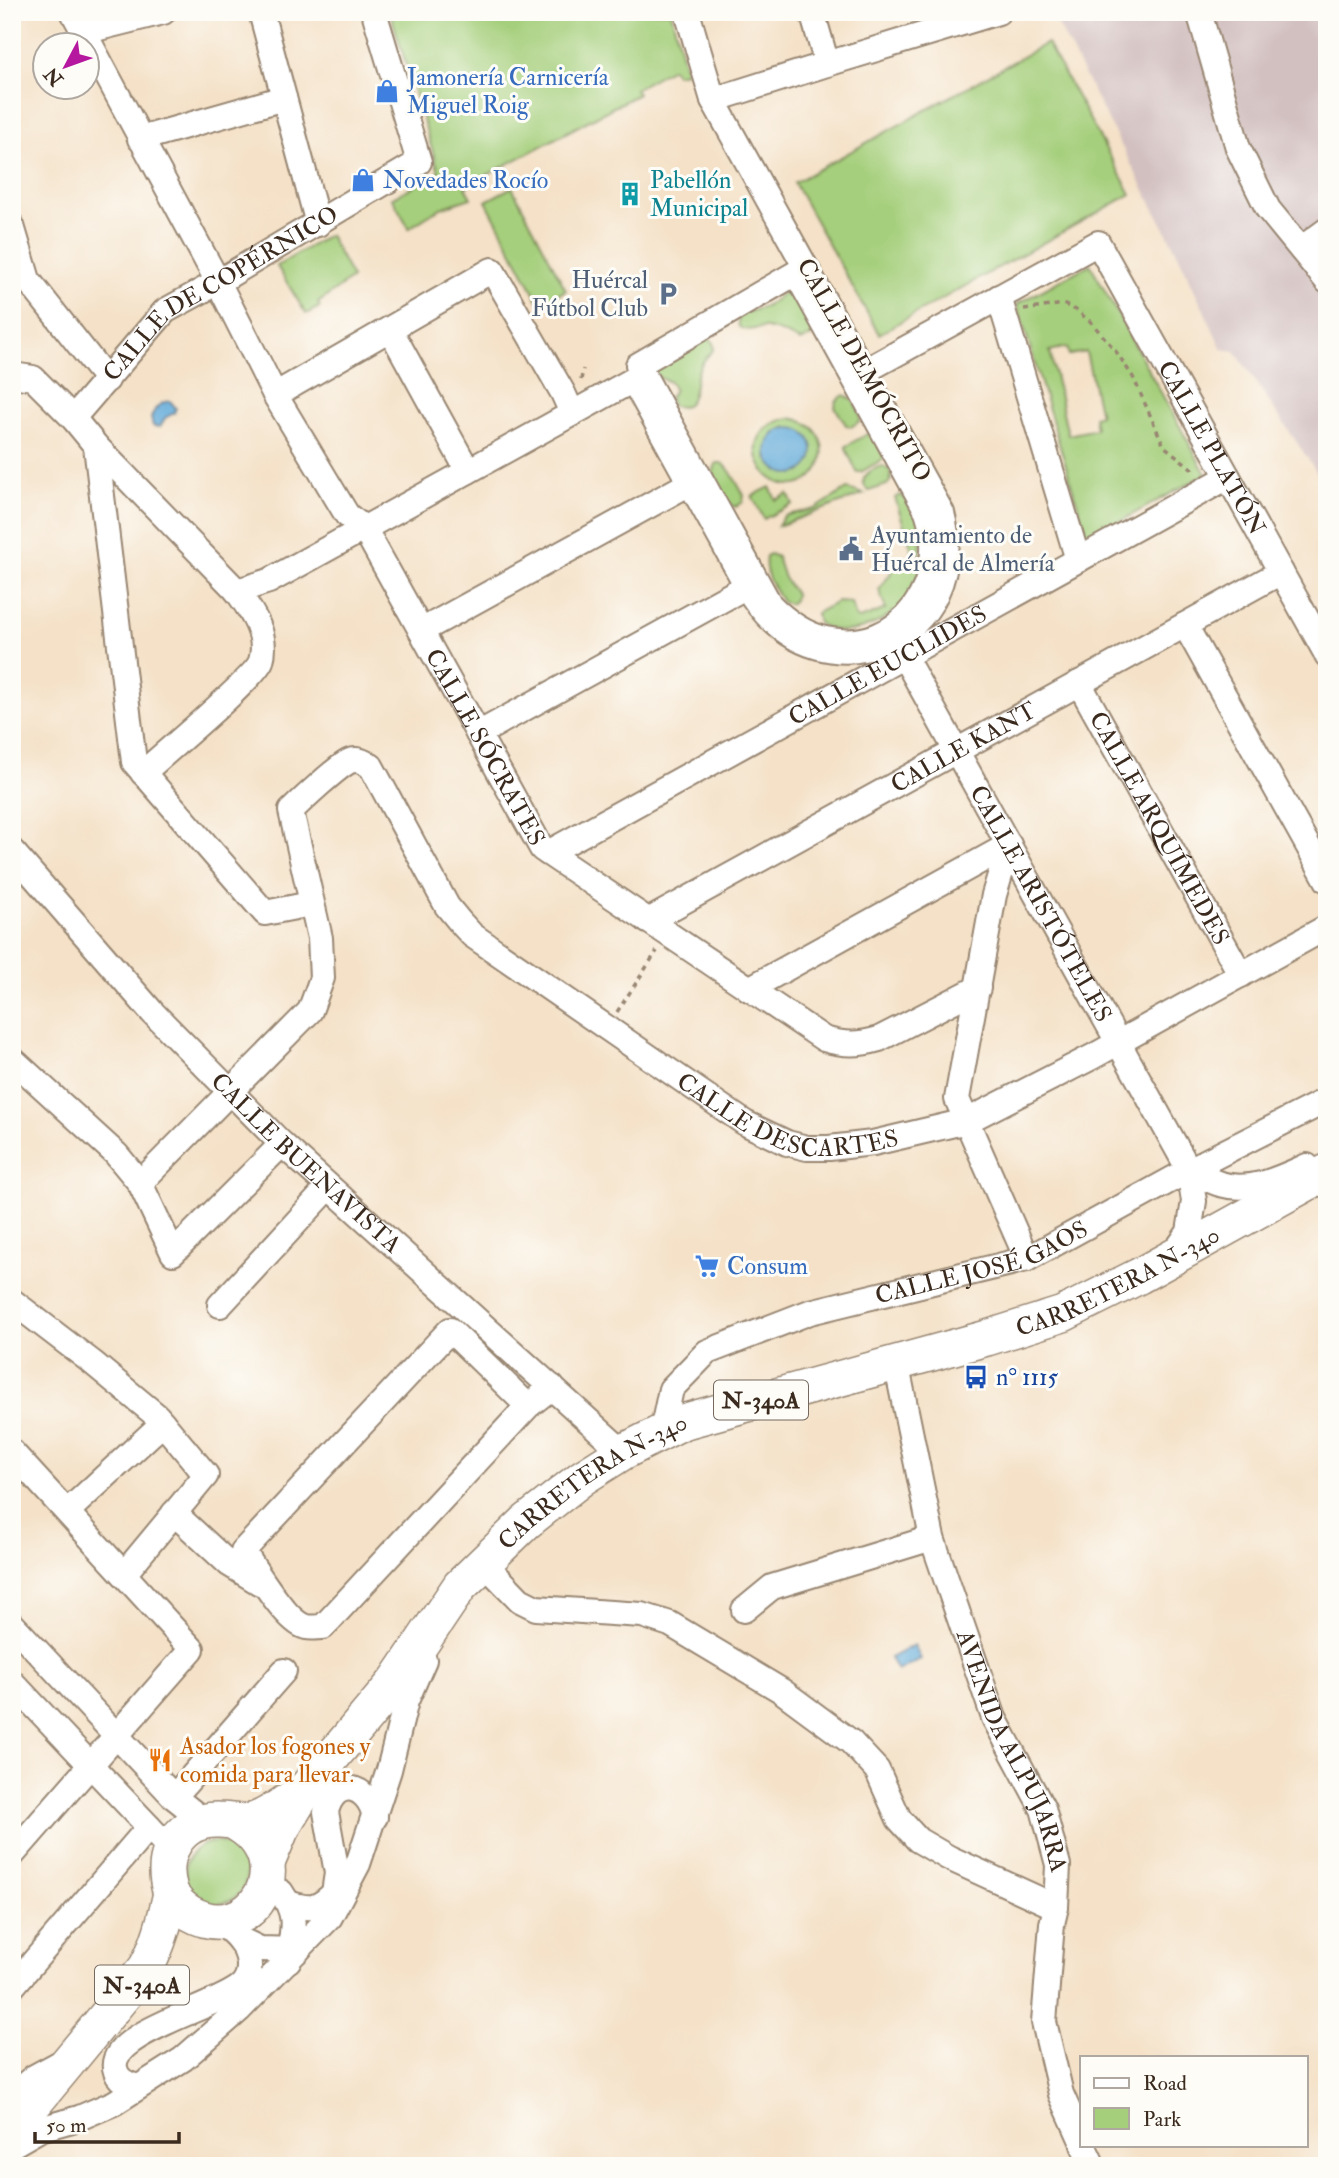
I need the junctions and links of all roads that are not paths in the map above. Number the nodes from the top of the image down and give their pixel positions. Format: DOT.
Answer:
graph roads {
  1 [pos="163,12"];
  2 [pos="261,12"];
  3 [pos="374,12"];
  4 [pos="687,12"];
  5 [pos="812,12"];
  6 [pos="998,12"];
  7 [pos="1199,12"];
  8 [pos="942,20"];
  9 [pos="78,22"];
  10 [pos="827,64"];
  11 [pos="284,98"];
  12 [pos="713,100"];
  13 [pos="140,139"];
  14 [pos="318,224"];
  15 [pos="12,226"];
  16 [pos="1327,230"];
  17 [pos="1301,249"];
  18 [pos="1327,281"];
  19 [pos="218,282"];
  20 [pos="999,297"];
  21 [pos="390,329"];
  22 [pos="865,371"];
  23 [pos="12,375"];
  24 [pos="107,380"];
  25 [pos="275,395"];
  26 [pos="572,413"];
  27 [pos="74,418"];
  28 [pos="96,446"];
  29 [pos="468,471"];
  30 [pos="1228,477"];
  31 [pos="690,483"];
  32 [pos="364,528"];
  33 [pos="1078,560"];
  34 [pos="1281,572"];
  35 [pos="942,580"];
  36 [pos="747,586"];
  37 [pos="237,591"];
  38 [pos="989,609"];
  39 [pos="1185,625"];
  40 [pos="421,631"];
  41 [pos="855,641"];
  42 [pos="899,647"];
  43 [pos="820,648"];
  44 [pos="1327,655"];
  45 [pos="1079,683"];
  46 [pos="820,702"];
  47 [pos="478,734"];
  48 [pos="956,751"];
  49 [pos="143,773"];
  50 [pos="1009,845"];
  51 [pos="12,851"];
  52 [pos="548,853"];
  53 [pos="1327,880"];
  54 [pos="311,904"];
  55 [pos="648,921"];
  56 [pos="1327,927"];
  57 [pos="1241,975"];
  58 [pos="978,988"];
  59 [pos="749,989"];
  60 [pos="1118,1042"];
  61 [pos="12,1059"];
  62 [pos="231,1090"];
  63 [pos="1327,1100"];
  64 [pos="967,1121"];
  65 [pos="282,1144"];
  66 [pos="1327,1157"];
  67 [pos="1189,1170"];
  68 [pos="1327,1172"];
  69 [pos="140,1183"];
  70 [pos="329,1187"];
  71 [pos="1027,1259"];
  72 [pos="1170,1259"];
  73 [pos="12,1301"];
  74 [pos="220,1306"];
  75 [pos="896,1362"];
  76 [pos="552,1387"];
  77 [pos="528,1406"];
  78 [pos="163,1423"];
  79 [pos="662,1432"];
  80 [pos="12,1452"];
  81 [pos="623,1452"];
  82 [pos="68,1511"];
  83 [pos="174,1513"];
  84 [pos="932,1538"];
  85 [pos="484,1563"];
  86 [pos="124,1574"];
  87 [pos="266,1588"];
  88 [pos="744,1610"];
  89 [pos="442,1613"];
  90 [pos="12,1624"];
  91 [pos="284,1671"];
  92 [pos="12,1682"];
  93 [pos="116,1736"];
  94 [pos="91,1765"];
  95 [pos="307,1787"];
  96 [pos="174,1797"];
  97 [pos="375,1817"];
  98 [pos="219,1822"];
  99 [pos="160,1838"];
  100 [pos="12,1855"];
  101 [pos="268,1868"];
  102 [pos="171,1893"];
  103 [pos="288,1903"];
  104 [pos="1056,1907"];
  105 [pos="225,1927"];
  106 [pos="291,1954"];
  107 [pos="12,1987"];
  108 [pos="74,2055"];
  109 [pos="138,2087"];
  110 [pos="12,2095"];
  111 [pos="12,2130"];
  112 [pos="1080,2136"];
  113 [pos="12,2145"];
  114 [pos="1084,2146"];
  115 [pos="1093,2166"];
  1 -- 9 [label="street"];
  2 -- 11 [label="street"];
  3 -- 14 [label="street, CALLE DE COPÉRNICO"];
  4 -- 12 [label="street, CALLE DEMÓCRITO"];
  5 -- 10 [label="street"];
  6 -- 8 [label="street"];
  7 -- 17 [label="street"];
  8 -- 10 [label="street"];
  9 -- 13 [label="street, CALLE SÓCRATES"];
  10 -- 12 [label="street"];
  11 -- 13 [label="street"];
  11 -- 14 [label="street"];
  12 -- 22 [label="street, CALLE DEMÓCRITO"];
  13 -- 19 [label="street, CALLE SÓCRATES"];
  14 -- 19 [label="street, CALLE DE COPÉRNICO"];
  15 -- 24 [label="street"];
  16 -- 17 [label="street"];
  17 -- 18 [label="street"];
  19 -- 24 [label="street, CALLE DE COPÉRNICO"];
  19 -- 25 [label="street, CALLE SÓCRATES"];
  20 -- 22 [label="street"];
  20 -- 30 [label="street, CALLE PLATÓN"];
  20 -- 33 [label="street"];
  21 -- 25 [label="street"];
  21 -- 26 [label="street"];
  21 -- 29 [label="street"];
  22 -- 35 [label="street, CALLE DEMÓCRITO"];
  23 -- 27 [label="street"];
  24 -- 27 [label="street, CALLE DE COPÉRNICO"];
  25 -- 32 [label="street, CALLE SÓCRATES"];
  26 -- 29 [label="street"];
  26 -- 31 [label="street"];
  27 -- 28 [label="street"];
  28 -- 37 [label="street"];
  28 -- 49 [label="street"];
  29 -- 32 [label="street"];
  30 -- 33 [label="street, CALLE EUCLIDES"];
  30 -- 34 [label="street, CALLE PLATÓN"];
  31 -- 36 [label="street"];
  31 -- 40 [label="street"];
  32 -- 37 [label="street"];
  32 -- 40 [label="street, CALLE SÓCRATES"];
  33 -- 38 [label="street, CALLE EUCLIDES"];
  34 -- 39 [label="street, CALLE KANT"];
  34 -- 44 [label="street, CALLE PLATÓN"];
  35 -- 38 [label="street"];
  35 -- 42 [label="street, CALLE DEMÓCRITO"];
  36 -- 43 [label="street"];
  36 -- 47 [label="street"];
  37 -- 49 [label="street"];
  38 -- 42 [label="street, CALLE EUCLIDES"];
  39 -- 45 [label="street, CALLE KANT"];
  39 -- 53 [label="street"];
  40 -- 47 [label="street, CALLE SÓCRATES"];
  41 -- 41 [label="street"];
  42 -- 43 [label="street"];
  42 -- 46 [label="street, CALLE EUCLIDES"];
  42 -- 48 [label="street, CALLE ARISTÓTELES"];
  43 -- 46 [label="street"];
  45 -- 48 [label="street, CALLE KANT"];
  45 -- 57 [label="street, CALLE ARQUÍMEDES"];
  46 -- 52 [label="street, CALLE EUCLIDES"];
  47 -- 52 [label="street, CALLE SÓCRATES"];
  48 -- 50 [label="street, CALLE ARISTÓTELES"];
  48 -- 55 [label="street, CALLE KANT"];
  49 -- 54 [label="street"];
  50 -- 58 [label="street"];
  50 -- 59 [label="street"];
  50 -- 60 [label="street, CALLE ARISTÓTELES"];
  51 -- 62 [label="street, CALLE BUENAVISTA"];
  52 -- 55 [label="street, CALLE SÓCRATES"];
  54 -- 62 [label="street"];
  54 -- 64 [label="street, CALLE DESCARTES"];
  55 -- 59 [label="street, CALLE SÓCRATES"];
  56 -- 57 [label="street, CALLE DESCARTES"];
  57 -- 60 [label="street, CALLE DESCARTES"];
  58 -- 59 [label="street, CALLE SÓCRATES"];
  58 -- 64 [label="street"];
  60 -- 64 [label="street, CALLE DESCARTES"];
  60 -- 67 [label="street, CALLE ARISTÓTELES"];
  61 -- 69 [label="street"];
  62 -- 65 [label="street, CALLE BUENAVISTA"];
  62 -- 69 [label="street"];
  63 -- 67 [label="street, CALLE JOSÉ GAOS"];
  64 -- 71 [label="street"];
  65 -- 69 [label="street"];
  65 -- 70 [label="street, CALLE BUENAVISTA"];
  66 -- 67 [label="street"];
  67 -- 71 [label="street, CALLE JOSÉ GAOS"];
  67 -- 72 [label="street, CALLE ARISTÓTELES"];
  68 -- 72 [label="highway, CARRETERA N-340 / N-340A"];
  70 -- 74 [label="street"];
  70 -- 76 [label="street, CALLE BUENAVISTA"];
  71 -- 79 [label="street, CALLE JOSÉ GAOS"];
  72 -- 75 [label="highway, CARRETERA N-340 / N-340A"];
  73 -- 78 [label="street"];
  75 -- 79 [label="highway, CARRETERA N-340 / N-340A"];
  75 -- 84 [label="street, AVENIDA ALPUJARRA"];
  76 -- 77 [label="street"];
  76 -- 81 [label="street, CALLE BUENAVISTA"];
  77 -- 87 [label="street"];
  77 -- 87 [label="street"];
  78 -- 82 [label="street"];
  78 -- 83 [label="street"];
  79 -- 81 [label="highway, CARRETERA N-340 / N-340A"];
  80 -- 82 [label="street"];
  81 -- 85 [label="highway, CARRETERA N-340 / N-340A"];
  82 -- 86 [label="street"];
  83 -- 86 [label="street"];
  83 -- 87 [label="street"];
  84 -- 88 [label="street"];
  84 -- 104 [label="street, AVENIDA ALPUJARRA"];
  85 -- 89 [label="highway, CARRETERA N-340 / N-340A"];
  85 -- 104 [label="street"];
  86 -- 93 [label="street"];
  89 -- 95 [label="highway, CARRETERA N-340 / N-340A"];
  89 -- 97 [label="street"];
  90 -- 93 [label="street"];
  91 -- 96 [label="street"];
  92 -- 94 [label="street"];
  93 -- 94 [label="street"];
  93 -- 96 [label="street"];
  94 -- 99 [label="street"];
  94 -- 100 [label="street"];
  95 -- 98 [label="highway, N-340A"];
  95 -- 101 [label="highway, N-340A"];
  96 -- 98 [label="street"];
  97 -- 103 [label="street"];
  97 -- 106 [label="street"];
  98 -- 99 [label="highway, N-340A"];
  98 -- 101 [label="highway"];
  99 -- 102 [label="highway, N-340A"];
  99 -- 107 [label="street"];
  101 -- 103 [label="street"];
  101 -- 105 [label="highway, N-340A"];
  102 -- 105 [label="highway"];
  102 -- 108 [label="highway, N-340A"];
  103 -- 106 [label="street"];
  104 -- 112 [label="street, AVENIDA ALPUJARRA"];
  105 -- 106 [label="street"];
  105 -- 108 [label="highway, N-340A"];
  105 -- 109 [label="street"];
  106 -- 109 [label="street"];
  108 -- 110 [label="street"];
  108 -- 111 [label="highway, N-340A"];
  109 -- 113 [label="street"];
  114 -- 115 [label="street, AVENIDA ALPUJARRA"];
}
